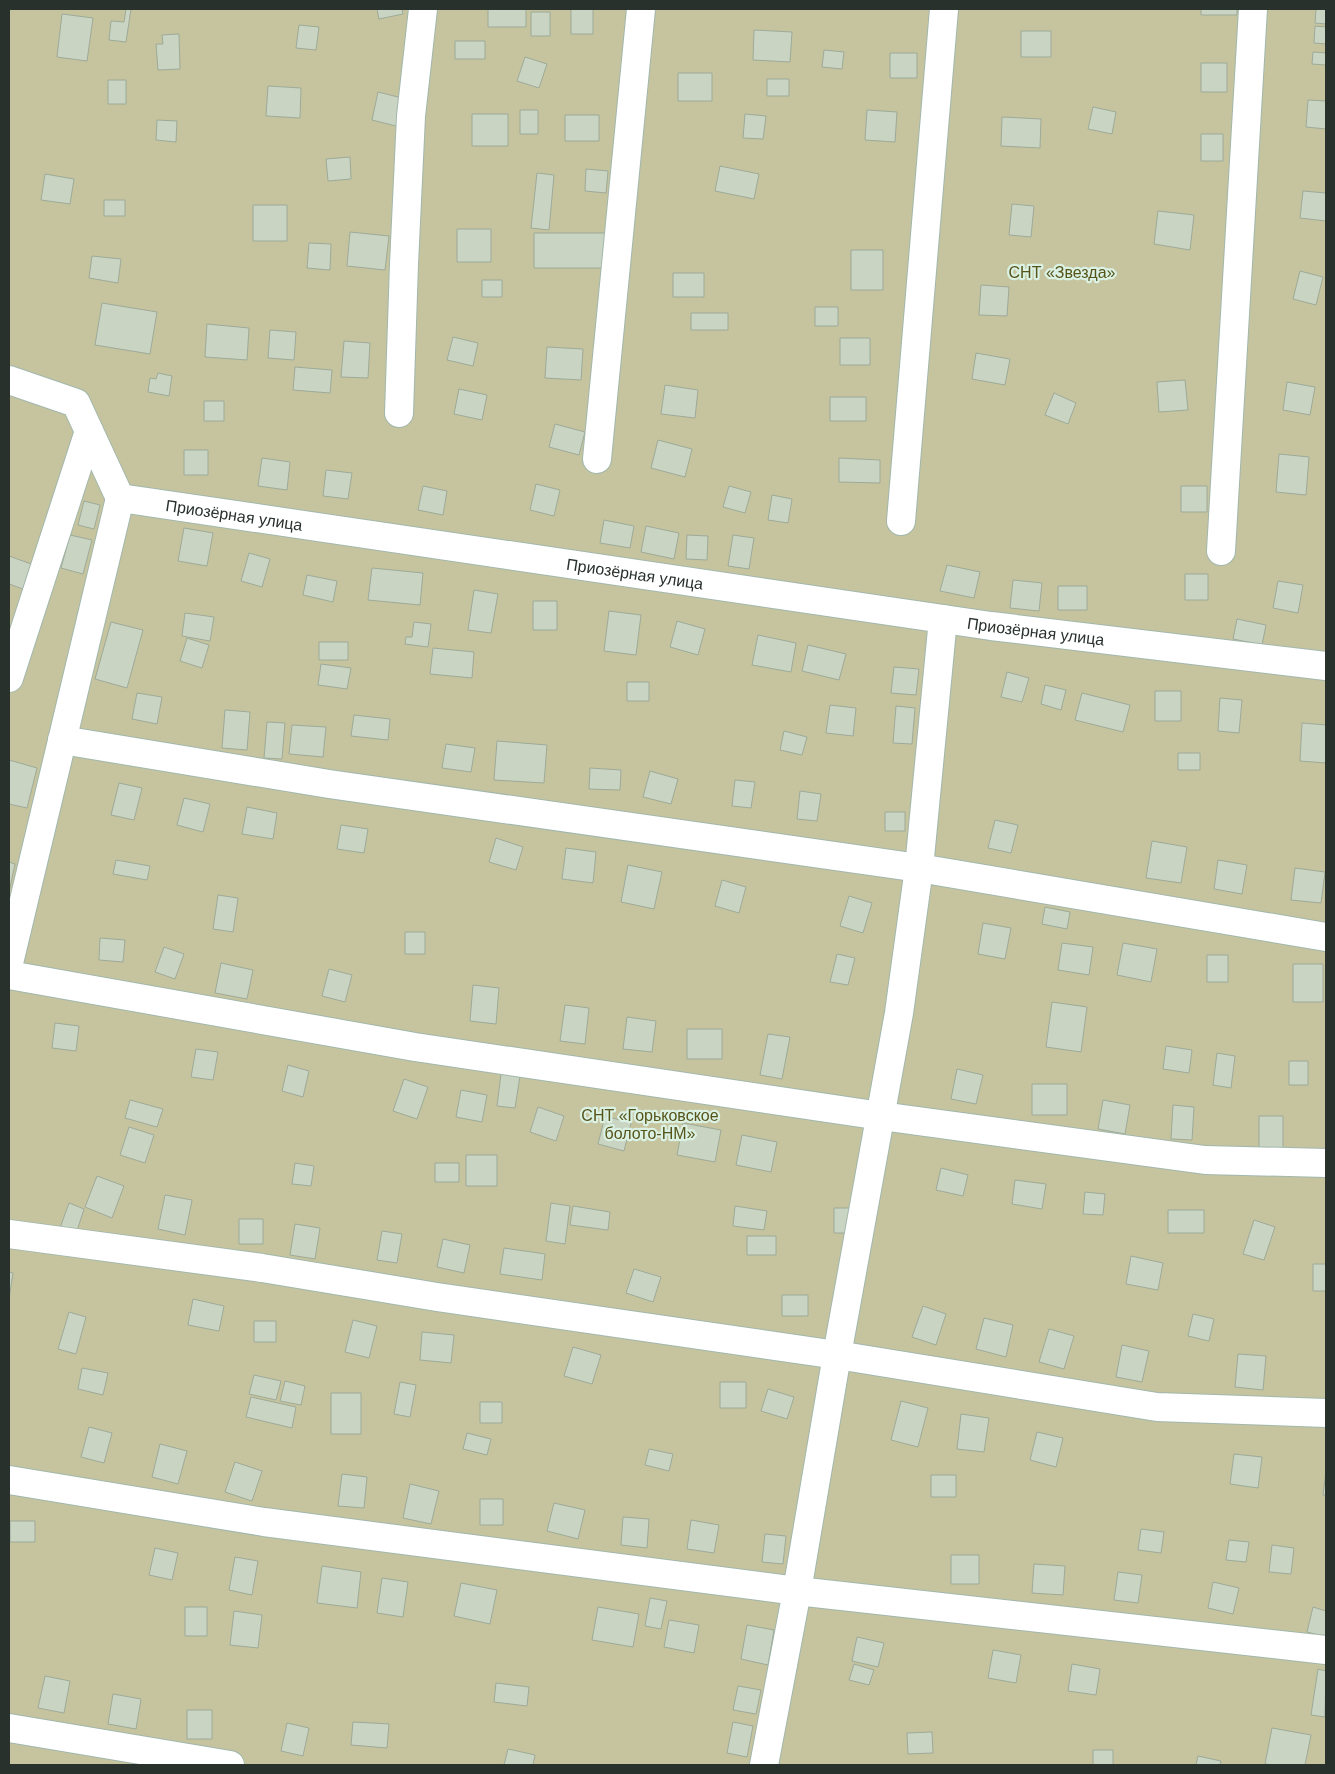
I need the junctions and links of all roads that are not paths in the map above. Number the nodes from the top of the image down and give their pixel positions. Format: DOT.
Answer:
graph roads {
  1 [pos="423,9"];
  2 [pos="641,9"];
  3 [pos="944,9"];
  4 [pos="1253,9"];
  5 [pos="9,380"];
  6 [pos="399,413"];
  7 [pos="89,430"];
  8 [pos="597,459"];
  9 [pos="120,498"];
  10 [pos="901,521"];
  11 [pos="1221,551"];
  12 [pos="943,619"];
  13 [pos="1326,666"];
  14 [pos="9,678"];
  15 [pos="62,740"];
  16 [pos="918,868"];
  17 [pos="1326,937"];
  18 [pos="9,963"];
  19 [pos="9,975"];
  20 [pos="881,1116"];
  21 [pos="1326,1163"];
  22 [pos="9,1234"];
  23 [pos="837,1355"];
  24 [pos="1326,1413"];
  25 [pos="9,1480"];
  26 [pos="797,1591"];
  27 [pos="1326,1650"];
  28 [pos="9,1728"];
  29 [pos="230,1765"];
  30 [pos="764,1765"];
  1 -- 6 [label="street"];
  2 -- 8 [label="street"];
  3 -- 10 [label="street"];
  4 -- 11 [label="street"];
  5 -- 7 [label="street"];
  7 -- 9 [label="street"];
  7 -- 14 [label="street"];
  9 -- 12 [label="street, Приозёрная улица"];
  9 -- 15 [label="street"];
  12 -- 13 [label="street, Приозёрная улица"];
  12 -- 16 [label="street"];
  15 -- 16 [label="street"];
  15 -- 18 [label="street"];
  16 -- 17 [label="street"];
  16 -- 20 [label="street"];
  19 -- 20 [label="street"];
  20 -- 21 [label="street"];
  20 -- 23 [label="street"];
  22 -- 23 [label="street"];
  23 -- 24 [label="street"];
  23 -- 26 [label="street"];
  25 -- 26 [label="street"];
  26 -- 27 [label="street"];
  26 -- 30 [label="street"];
  28 -- 29 [label="street"];
}
